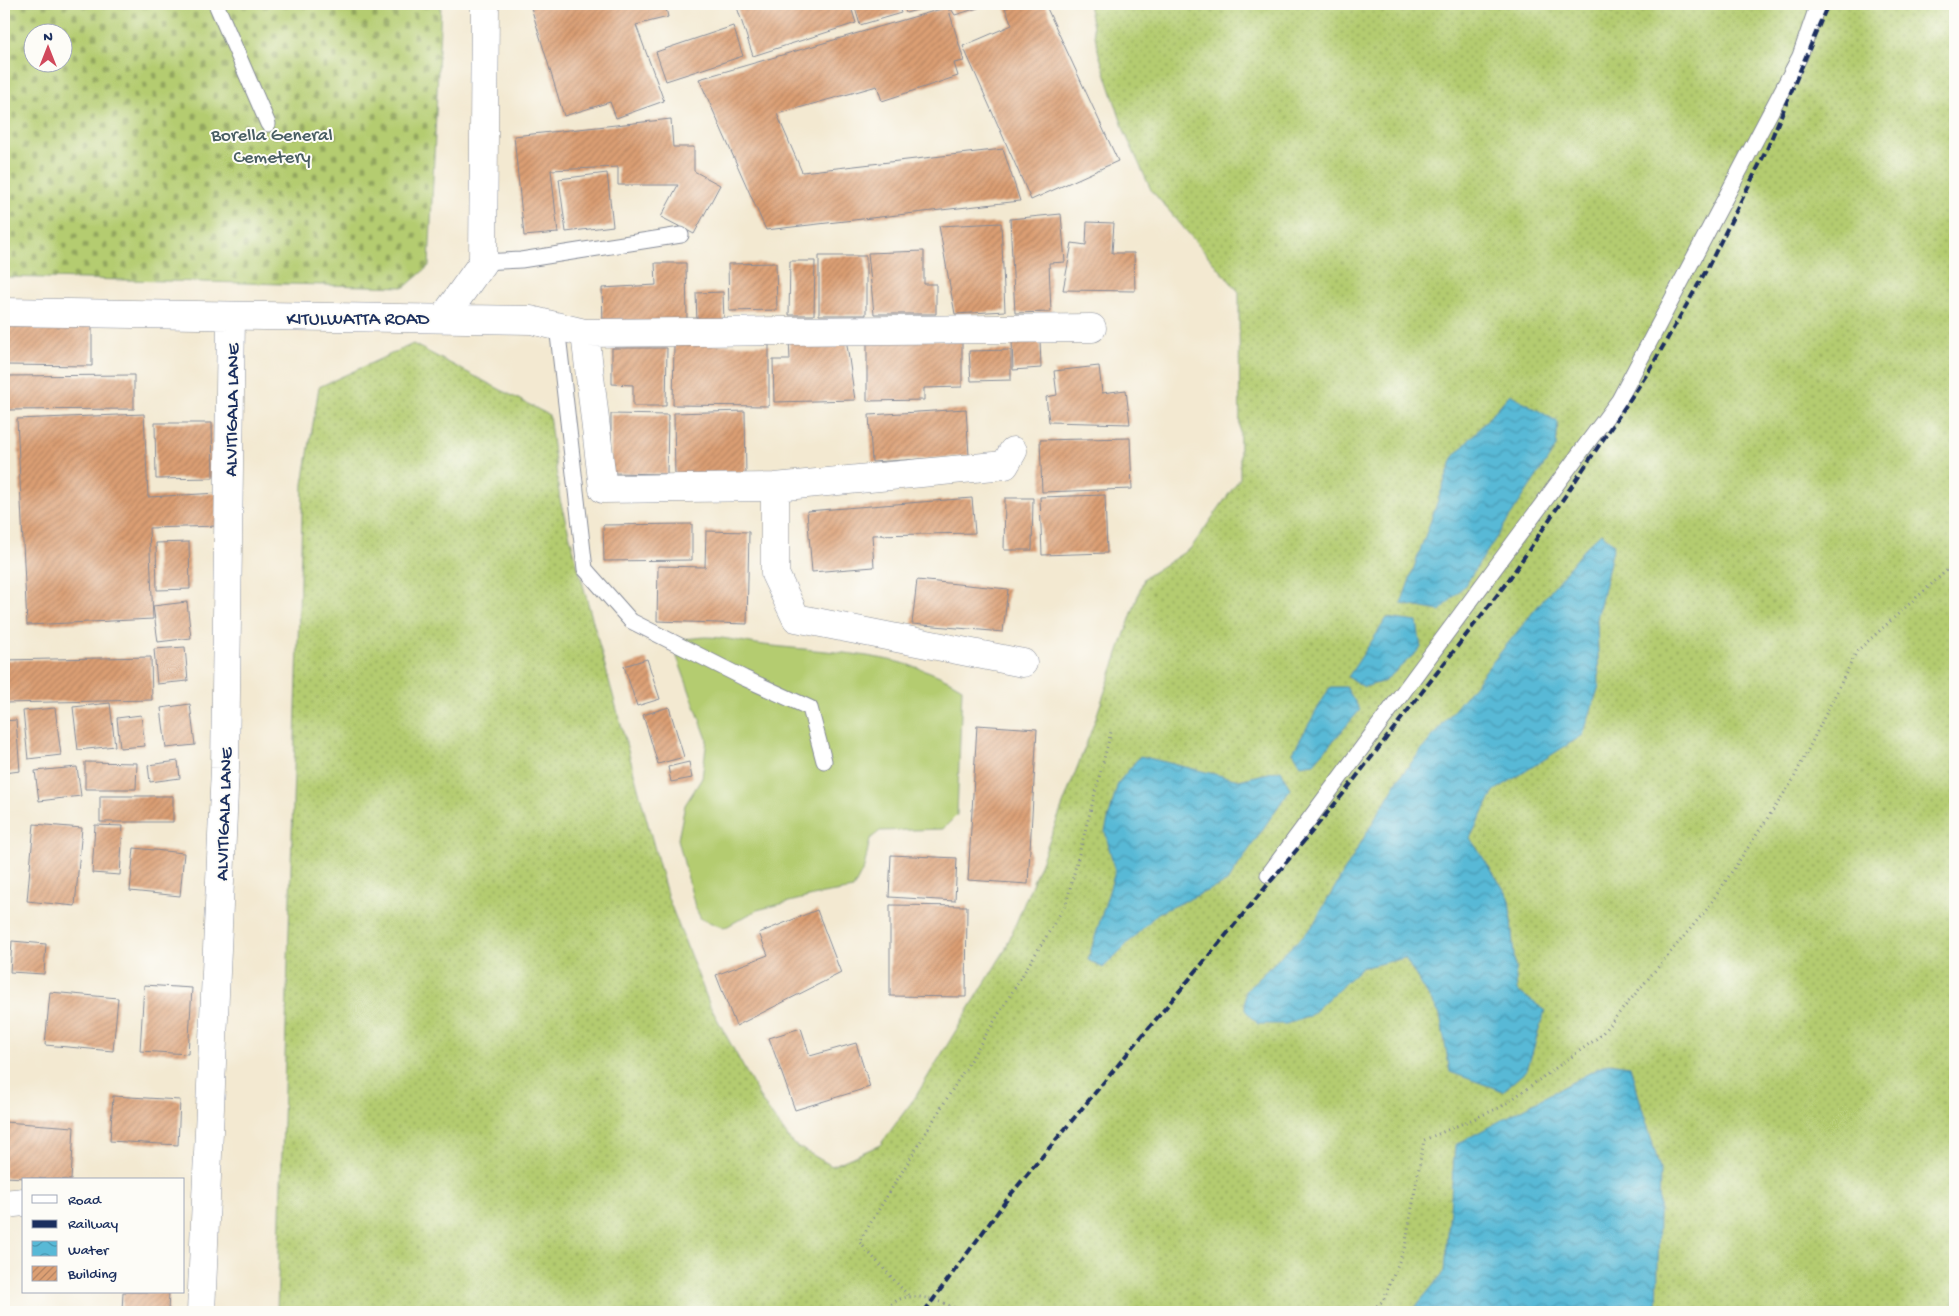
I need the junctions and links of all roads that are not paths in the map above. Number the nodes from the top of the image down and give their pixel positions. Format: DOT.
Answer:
graph roads {
  1 [pos="216,4"];
  2 [pos="485,4"];
  3 [pos="1818,4"];
  4 [pos="268,124"];
  5 [pos="681,235"];
  6 [pos="483,262"];
  7 [pos="4,312"];
  8 [pos="231,316"];
  9 [pos="444,317"];
  10 [pos="557,326"];
  11 [pos="1092,328"];
  12 [pos="585,333"];
  13 [pos="1013,451"];
  14 [pos="776,487"];
  15 [pos="1023,663"];
  16 [pos="824,761"];
  17 [pos="1268,875"];
  18 [pos="194,1200"];
  19 [pos="22,1202"];
  20 [pos="4,1204"];
  21 [pos="201,1312"];
  1 -- 4 [label="lane"];
  2 -- 6 [label="street"];
  3 -- 17 [label="lane"];
  5 -- 6 [label="lane"];
  6 -- 9 [label="street, KITULWATTA ROAD"];
  7 -- 8 [label="street, KITULWATTA ROAD"];
  8 -- 9 [label="street, KITULWATTA ROAD"];
  8 -- 18 [label="street, ALVITIGALA LANE"];
  9 -- 10 [label="street"];
  10 -- 12 [label="street"];
  10 -- 16 [label="lane"];
  11 -- 12 [label="street"];
  12 -- 14 [label="street"];
  13 -- 14 [label="street"];
  14 -- 15 [label="street"];
  18 -- 21 [label="street, ALVITIGALA LANE"];
  19 -- 20 [label="street"];
}
